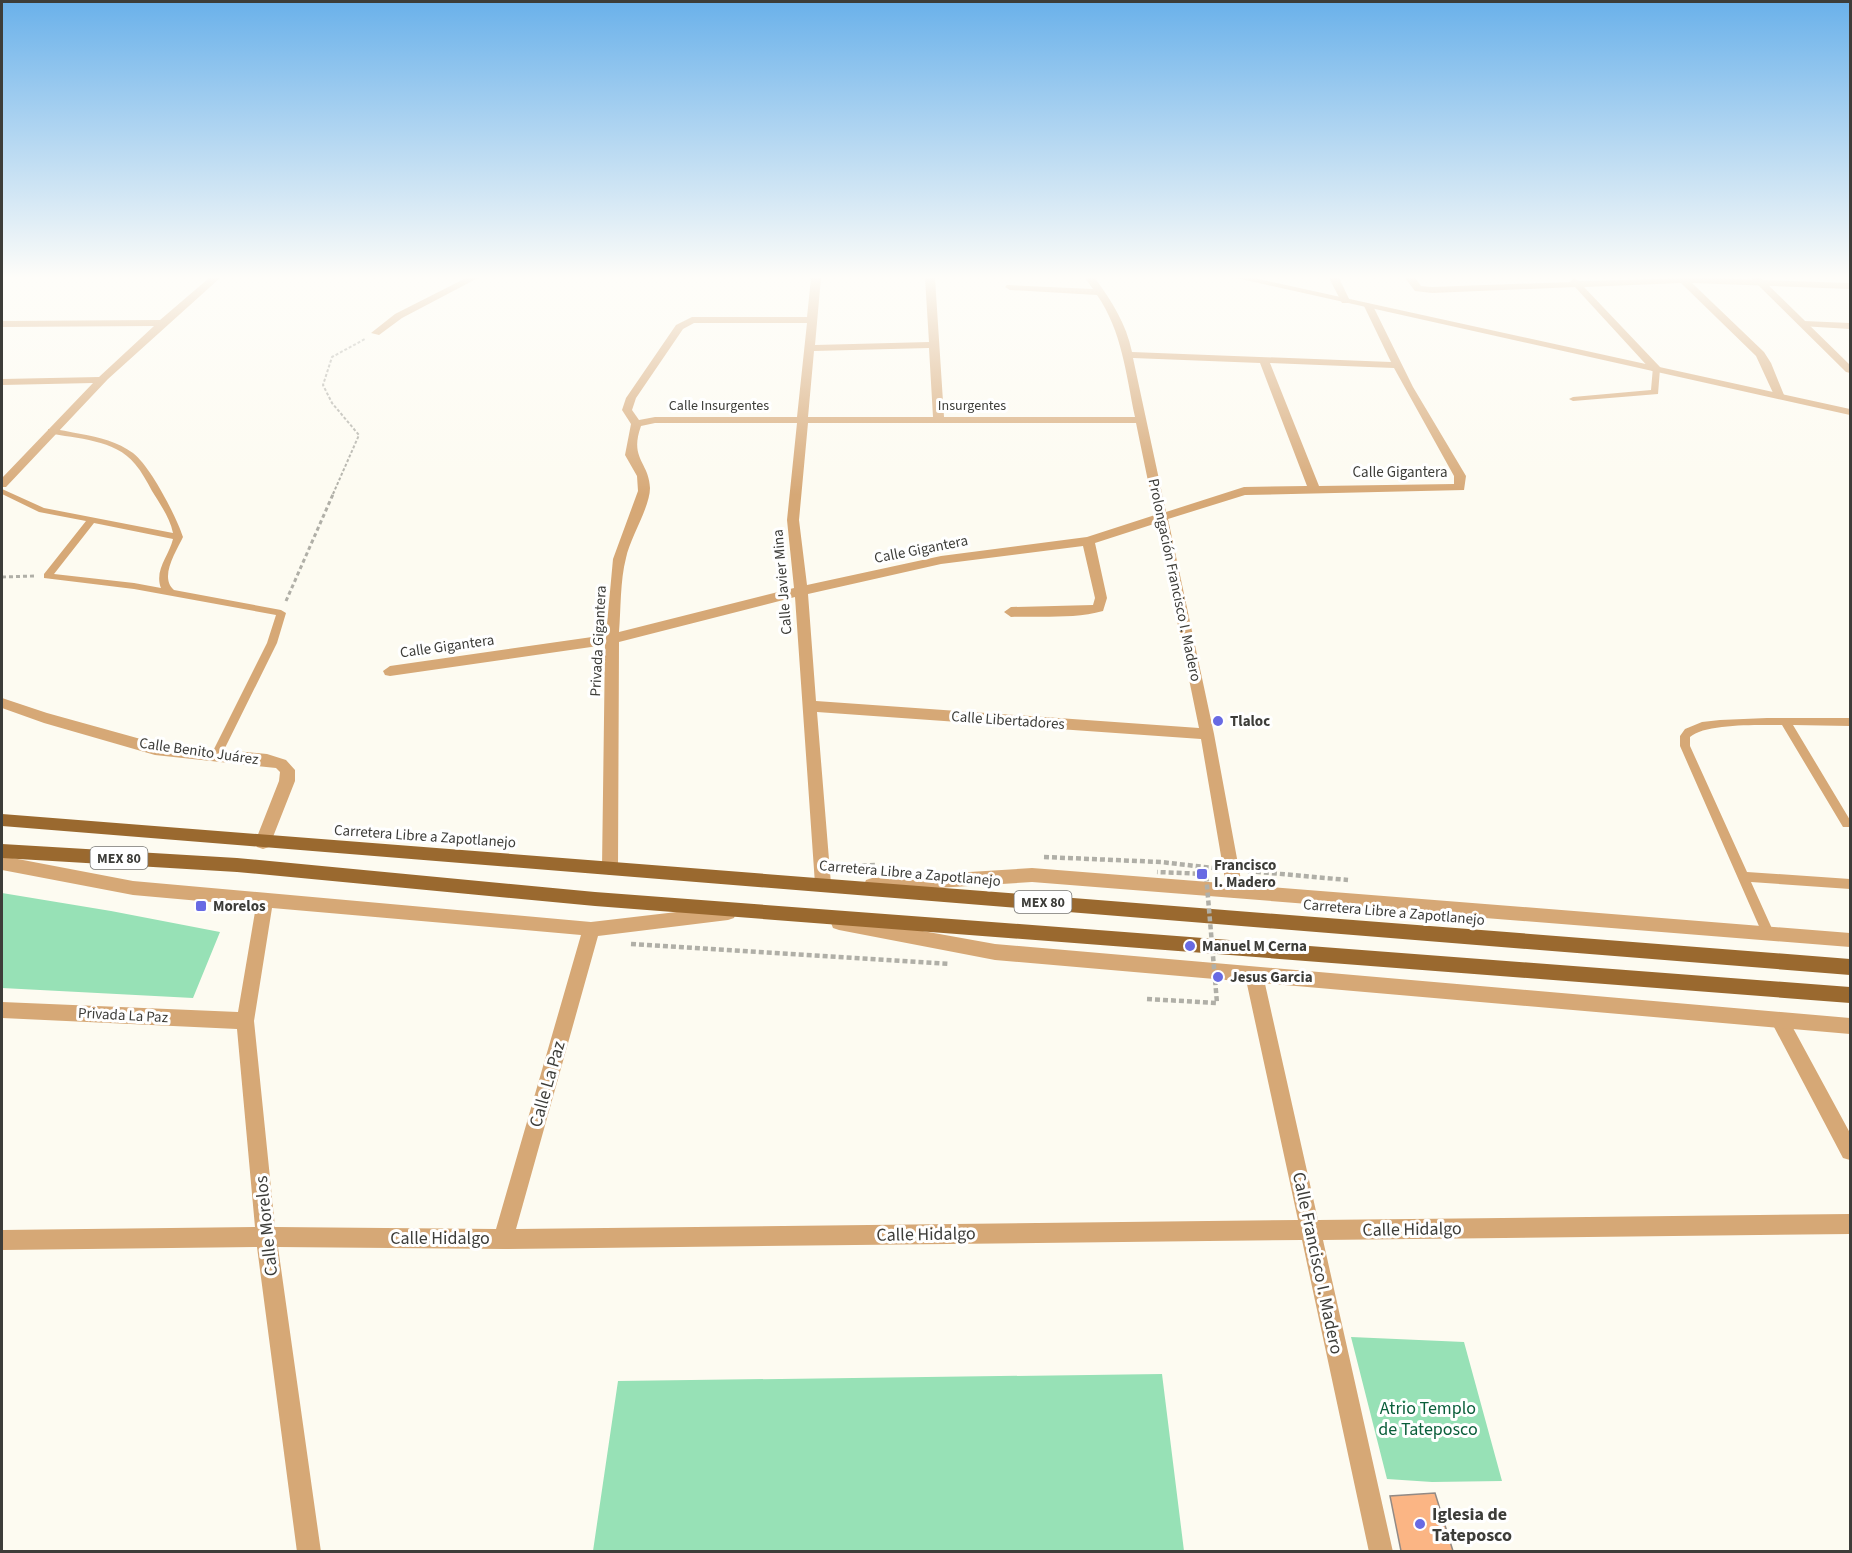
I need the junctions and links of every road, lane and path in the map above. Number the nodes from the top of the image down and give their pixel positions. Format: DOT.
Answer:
graph roads {
  1 [pos="131,350"];
  2 [pos="344,350"];
  3 [pos="663,350"];
  4 [pos="809,350"];
  5 [pos="935,350"];
  6 [pos="1127,350"];
  7 [pos="1390,350"];
  8 [pos="1572,350"];
  9 [pos="1639,350"];
  10 [pos="1756,350"];
  11 [pos="1831,350"];
  12 [pos="1128,355"];
  13 [pos="1264,361"];
  14 [pos="1397,365"];
  15 [pos="1656,369"];
  16 [pos="1851,370"];
  17 [pos="100,380"];
  18 [pos="2,382"];
  19 [pos="1779,395"];
  20 [pos="1573,399"];
  21 [pos="1851,412"];
  22 [pos="802,420"];
  23 [pos="939,420"];
  24 [pos="1141,420"];
  25 [pos="636,424"];
  26 [pos="51,431"];
  27 [pos="2,484"];
  28 [pos="1314,489"];
  29 [pos="2,491"];
  30 [pos="1162,519"];
  31 [pos="92,520"];
  32 [pos="178,537"];
  33 [pos="1088,541"];
  34 [pos="47,576"];
  35 [pos="2,577"];
  36 [pos="801,591"];
  37 [pos="171,593"];
  38 [pos="1011,612"];
  39 [pos="281,613"];
  40 [pos="612,639"];
  41 [pos="390,671"];
  42 [pos="2,703"];
  43 [pos="808,706"];
  44 [pos="1851,722"];
  45 [pos="1786,723"];
  46 [pos="1207,734"];
  47 [pos="216,755"];
  48 [pos="2,820"];
  49 [pos="1847,824"];
  50 [pos="263,842"];
  51 [pos="2,851"];
  52 [pos="2,862"];
  53 [pos="610,868"];
  54 [pos="1157,872"];
  55 [pos="1744,877"];
  56 [pos="823,884"];
  57 [pos="1851,884"];
  58 [pos="854,886"];
  59 [pos="1235,891"];
  60 [pos="265,901"];
  61 [pos="754,910"];
  62 [pos="780,912"];
  63 [pos="591,929"];
  64 [pos="1768,933"];
  65 [pos="1851,940"];
  66 [pos="1851,967"];
  67 [pos="1254,975"];
  68 [pos="1851,995"];
  69 [pos="1147,999"];
  70 [pos="2,1010"];
  71 [pos="245,1021"];
  72 [pos="1780,1021"];
  73 [pos="1851,1026"];
  74 [pos="1851,1151"];
  75 [pos="1851,1224"];
  76 [pos="1310,1230"];
  77 [pos="266,1237"];
  78 [pos="503,1239"];
  79 [pos="2,1240"];
  80 [pos="309,1551"];
  81 [pos="1381,1551"];
  1 -- 17 [label="street"];
  2 -- 39 [label="path"];
  3 -- 25 [label="street, Privada Gigantera"];
  4 -- 22 [label="street, Calle Javier Mina"];
  5 -- 23 [label="street"];
  6 -- 12 [label="street, Prolongación Francisco I. Madero"];
  7 -- 14 [label="street"];
  8 -- 15 [label="street"];
  9 -- 15 [label="street"];
  10 -- 19 [label="street"];
  11 -- 16 [label="street"];
  12 -- 13 [label="street"];
  12 -- 24 [label="street, Prolongación Francisco I. Madero"];
  13 -- 14 [label="street"];
  13 -- 28 [label="street"];
  14 -- 28 [label="street, Calle Gigantera"];
  15 -- 19 [label="street"];
  15 -- 20 [label="lane"];
  17 -- 18 [label="street"];
  17 -- 26 [label="street"];
  19 -- 21 [label="street"];
  22 -- 23 [label="street, Insurgentes"];
  22 -- 25 [label="street, Calle Insurgentes"];
  22 -- 36 [label="street, Calle Javier Mina"];
  23 -- 24 [label="street, Insurgentes"];
  24 -- 30 [label="street, Prolongación Francisco I. Madero"];
  25 -- 40 [label="street, Privada Gigantera"];
  26 -- 27 [label="street"];
  26 -- 32 [label="lane"];
  28 -- 30 [label="street, Calle Gigantera"];
  29 -- 31 [label="lane"];
  30 -- 33 [label="street, Calle Gigantera"];
  30 -- 46 [label="street, Prolongación Francisco I. Madero"];
  31 -- 32 [label="lane"];
  31 -- 34 [label="lane"];
  32 -- 37 [label="lane"];
  33 -- 36 [label="street, Calle Gigantera"];
  33 -- 38 [label="street"];
  34 -- 35 [label="path"];
  34 -- 37 [label="lane"];
  36 -- 40 [label="street, Calle Gigantera"];
  36 -- 43 [label="street, Calle Javier Mina"];
  37 -- 39 [label="lane"];
  39 -- 47 [label="lane"];
  40 -- 41 [label="street, Calle Gigantera"];
  40 -- 53 [label="street, Privada Gigantera"];
  42 -- 47 [label="street, Calle Benito Juárez"];
  43 -- 46 [label="street, Calle Libertadores"];
  43 -- 56 [label="street, Calle Javier Mina"];
  44 -- 45 [label="lane"];
  45 -- 49 [label="lane"];
  45 -- 55 [label="lane"];
  46 -- 59 [label="street, Prolongación Francisco I. Madero"];
  47 -- 50 [label="street, Calle Benito Juárez"];
  48 -- 50 [label="main road, Carretera Libre a Zapotlanejo / MEX 80"];
  50 -- 53 [label="main road, Carretera Libre a Zapotlanejo / MEX 80"];
  51 -- 61 [label="main road, MEX 80"];
  52 -- 60 [label="street"];
  53 -- 56 [label="main road, Carretera Libre a Zapotlanejo / MEX 80"];
  54 -- 69 [label="path, bridge"];
  55 -- 57 [label="lane"];
  55 -- 64 [label="lane"];
  56 -- 58 [label="main road, Carretera Libre a Zapotlanejo / MEX 80"];
  58 -- 59 [label="street"];
  58 -- 66 [label="main road, Carretera Libre a Zapotlanejo / MEX 80"];
  59 -- 64 [label="street"];
  60 -- 63 [label="street"];
  60 -- 71 [label="street, Calle Morelos"];
  61 -- 62 [label="main road, MEX 80"];
  61 -- 63 [label="street"];
  62 -- 67 [label="street"];
  62 -- 68 [label="main road, MEX 80"];
  63 -- 78 [label="street, Calle La Paz"];
  64 -- 65 [label="street"];
  67 -- 72 [label="street"];
  67 -- 76 [label="street, Calle Francisco I. Madero"];
  70 -- 71 [label="street, Privada La Paz"];
  71 -- 77 [label="street, Calle Morelos"];
  72 -- 73 [label="street"];
  72 -- 74 [label="street"];
  75 -- 76 [label="street, Calle Hidalgo"];
  76 -- 78 [label="street, Calle Hidalgo"];
  76 -- 81 [label="street, Calle Francisco I. Madero"];
  77 -- 78 [label="street, Calle Hidalgo"];
  77 -- 79 [label="street, Calle Hidalgo"];
  77 -- 80 [label="street, Calle Morelos"];
}
